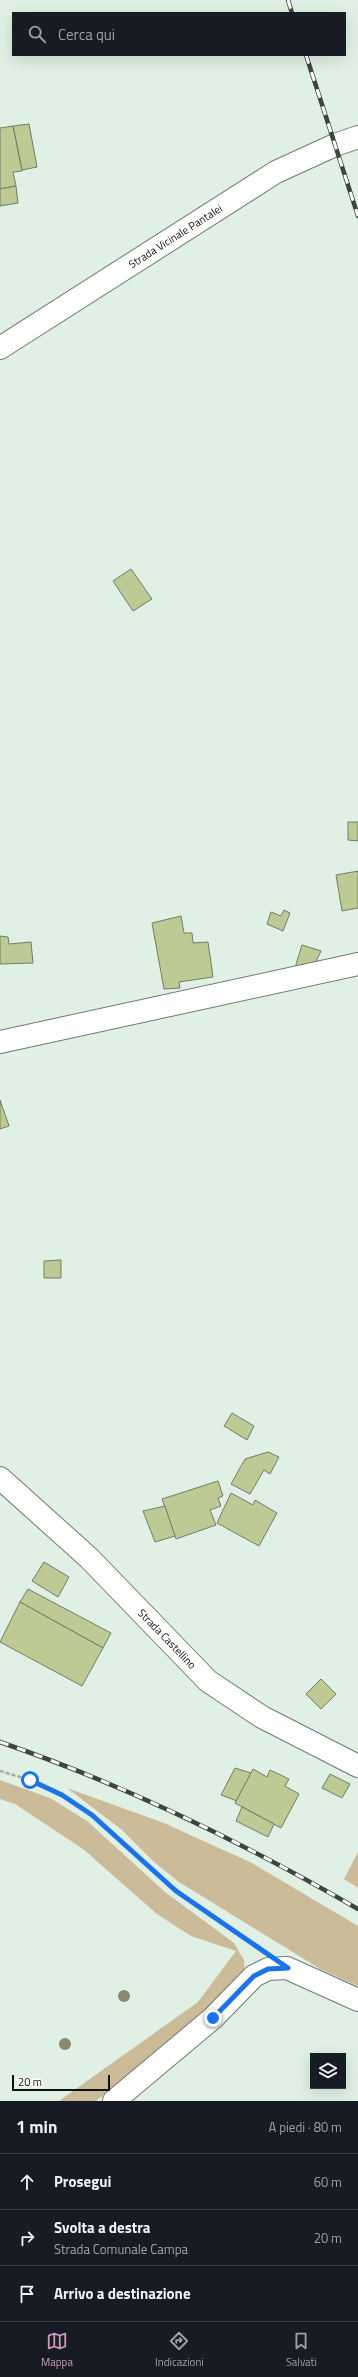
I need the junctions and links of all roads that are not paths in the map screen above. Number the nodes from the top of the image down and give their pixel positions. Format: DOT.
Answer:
graph roads {
  1 [pos="358,137"];
  2 [pos="0,348"];
  3 [pos="358,964"];
  4 [pos="0,1042"];
  5 [pos="0,1478"];
  6 [pos="358,1766"];
  7 [pos="358,2000"];
  8 [pos="114,2101"];
  1 -- 2 [label="street, Strada Vicinale Pantalei"];
  3 -- 4 [label="street"];
  5 -- 6 [label="street, Strada Castellino"];
  7 -- 8 [label="street"];
}
